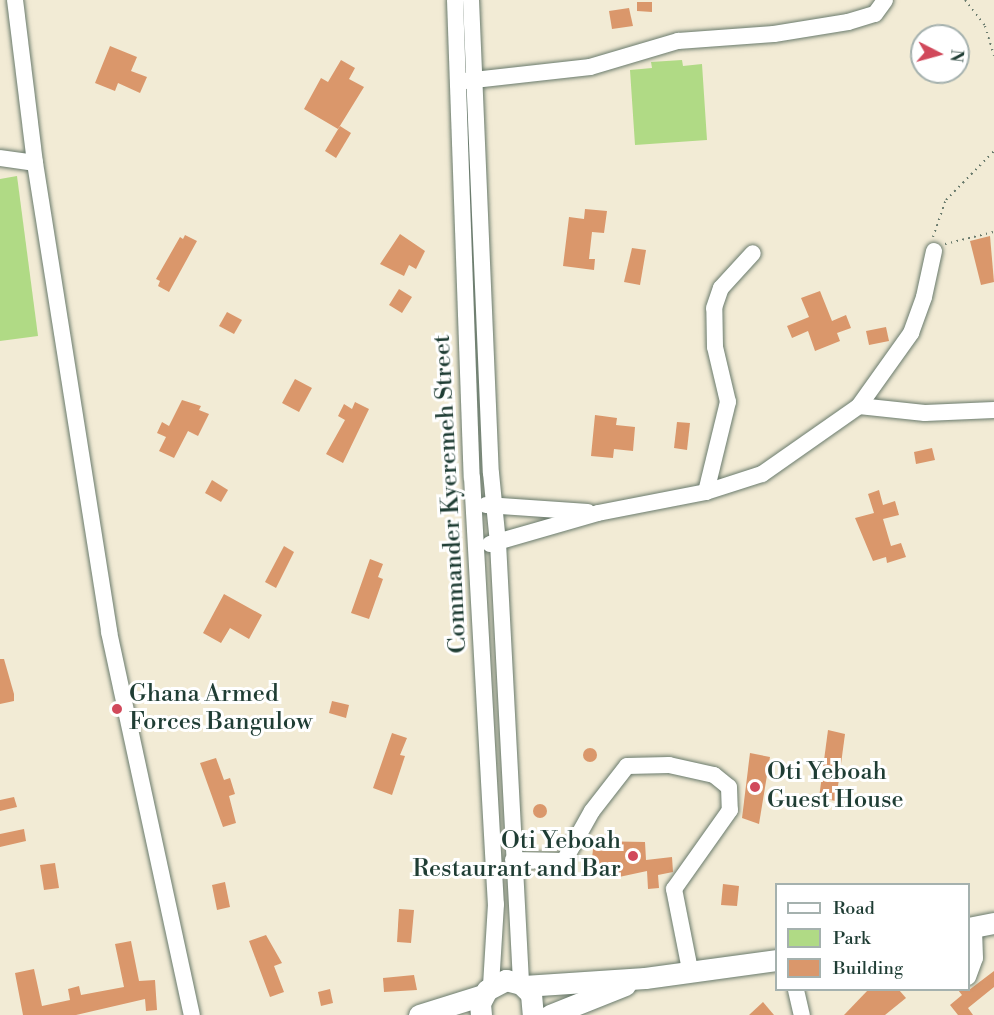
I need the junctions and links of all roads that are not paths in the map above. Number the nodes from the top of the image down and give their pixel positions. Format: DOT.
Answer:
graph roads {
  1 [pos="15,0"];
  2 [pos="455,0"];
  3 [pos="471,0"];
  4 [pos="885,0"];
  5 [pos="467,81"];
  6 [pos="0,158"];
  7 [pos="35,163"];
  8 [pos="934,251"];
  9 [pos="753,253"];
  10 [pos="859,406"];
  11 [pos="994,410"];
  12 [pos="706,492"];
  13 [pos="494,504"];
  14 [pos="474,506"];
  15 [pos="598,513"];
  16 [pos="498,543"];
  17 [pos="477,546"];
  18 [pos="513,860"];
  19 [pos="979,926"];
  20 [pos="775,960"];
  21 [pos="690,970"];
  22 [pos="970,974"];
  23 [pos="645,978"];
  24 [pos="522,985"];
  25 [pos="796,991"];
  26 [pos="485,998"];
  27 [pos="192,1015"];
  28 [pos="419,1015"];
  29 [pos="534,1015"];
  30 [pos="550,1015"];
  31 [pos="802,1015"];
  1 -- 7 [label="street"];
  2 -- 5 [label="street, Commander Kyeremeh Street"];
  3 -- 5 [label="street, Commander Kyeremeh Street"];
  4 -- 5 [label="street"];
  5 -- 13 [label="street, Commander Kyeremeh Street"];
  5 -- 14 [label="street, Commander Kyeremeh Street"];
  6 -- 7 [label="street"];
  7 -- 27 [label="street"];
  8 -- 10 [label="street"];
  9 -- 12 [label="street"];
  10 -- 11 [label="street"];
  10 -- 12 [label="street"];
  12 -- 15 [label="street"];
  13 -- 14 [label="street"];
  13 -- 15 [label="street"];
  13 -- 16 [label="street, Commander Kyeremeh Street"];
  14 -- 17 [label="street, Commander Kyeremeh Street"];
  15 -- 16 [label="street"];
  16 -- 17 [label="street"];
  16 -- 18 [label="street, Commander Kyeremeh Street"];
  17 -- 26 [label="street, Commander Kyeremeh Street"];
  18 -- 21 [label="street"];
  18 -- 24 [label="street, Commander Kyeremeh Street"];
  19 -- 22 [label="street"];
  20 -- 21 [label="main road"];
  21 -- 23 [label="main road"];
  23 -- 24 [label="main road"];
  23 -- 30 [label="main road"];
  24 -- 26 [label="main road"];
  24 -- 29 [label="main road"];
  25 -- 31 [label="street"];
  26 -- 28 [label="main road"];
}
